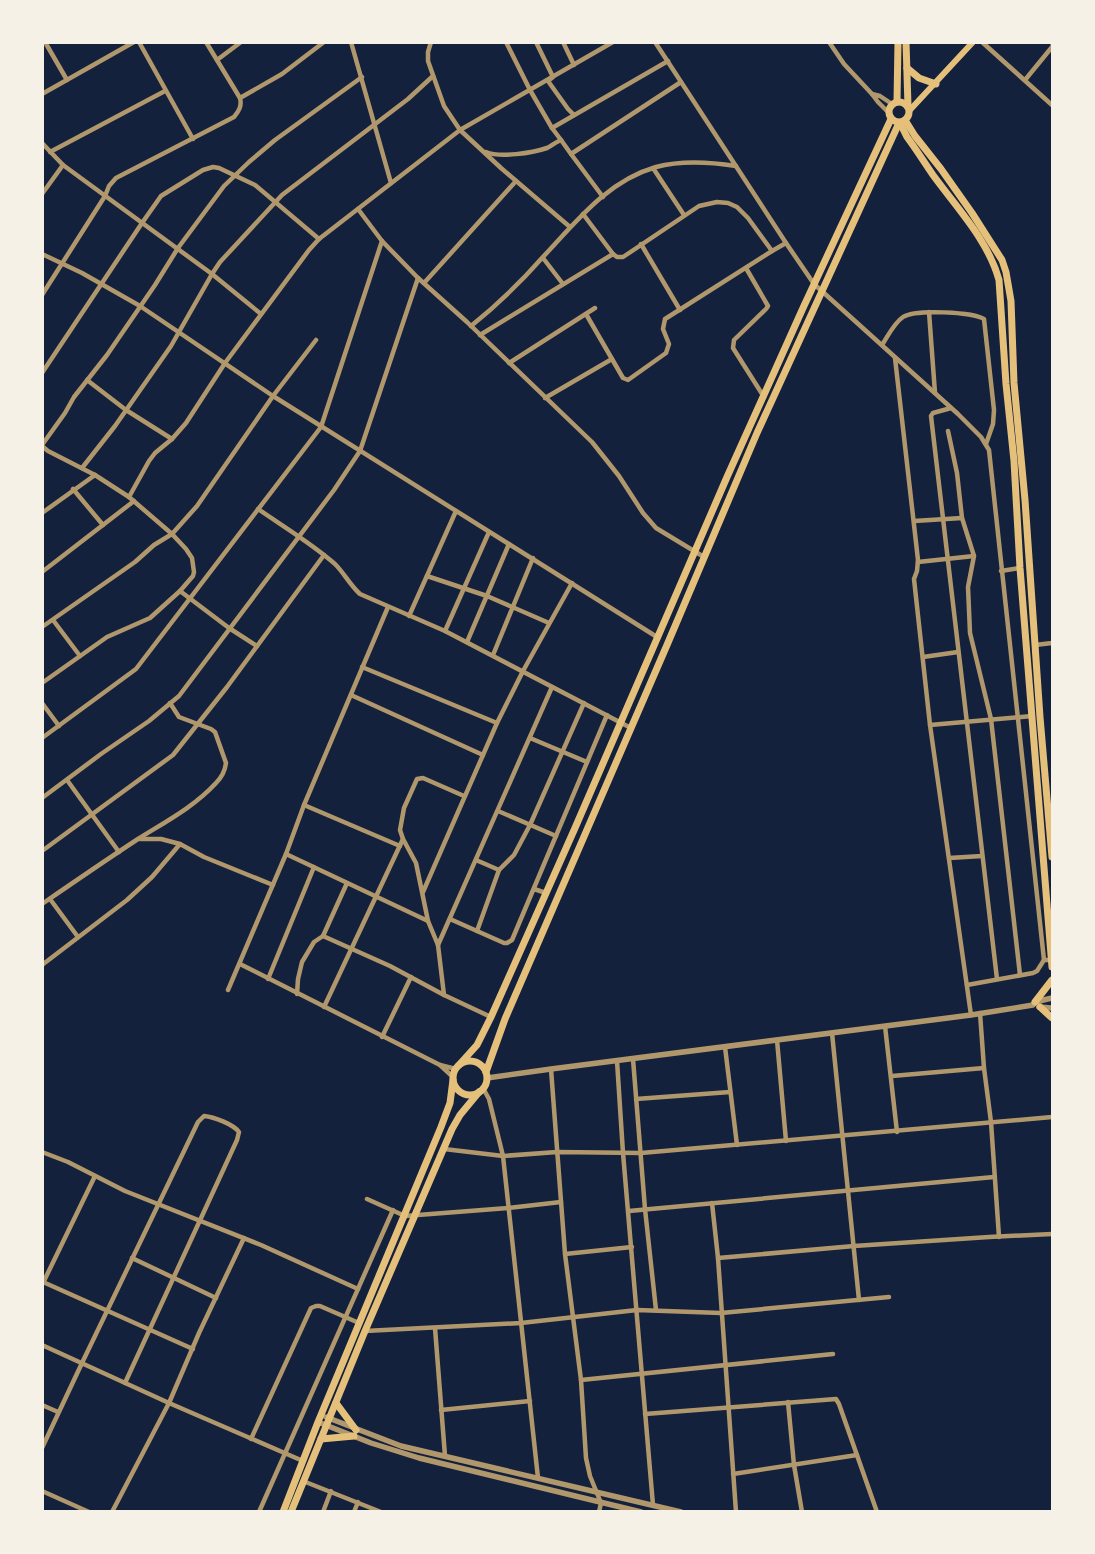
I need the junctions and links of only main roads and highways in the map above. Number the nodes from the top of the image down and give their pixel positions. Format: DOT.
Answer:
graph roads {
  1 [pos="898,42"];
  2 [pos="906,42"];
  3 [pos="973,42"];
  4 [pos="907,68"];
  5 [pos="936,84"];
  6 [pos="895,103"];
  7 [pos="908,109"];
  8 [pos="889,115"];
  9 [pos="902,122"];
  10 [pos="959,201"];
  11 [pos="1051,823"];
  12 [pos="1052,857"];
  13 [pos="1052,960"];
  14 [pos="1052,967"];
  15 [pos="1052,980"];
  16 [pos="1052,1018"];
  17 [pos="458,1067"];
  18 [pos="486,1075"];
  19 [pos="453,1078"];
  20 [pos="481,1090"];
  21 [pos="336,1403"];
  22 [pos="321,1439"];
  23 [pos="283,1512"];
  24 [pos="292,1512"];
  1 -- 6 [label="main road"];
  2 -- 4 [label="main road"];
  3 -- 5 [label="main road"];
  4 -- 5 [label="main road"];
  4 -- 7 [label="main road"];
  5 -- 7 [label="main road"];
  6 -- 7 [label="main road"];
  6 -- 8 [label="main road"];
  7 -- 9 [label="main road"];
  8 -- 9 [label="main road"];
  8 -- 17 [label="main road"];
  9 -- 10 [label="main road"];
  9 -- 18 [label="main road"];
  10 -- 11 [label="main road"];
  10 -- 13 [label="main road"];
  11 -- 12 [label="main road"];
  13 -- 14 [label="main road"];
  15 -- 16 [label="main road"];
  17 -- 18 [label="main road"];
  17 -- 19 [label="main road"];
  18 -- 20 [label="main road"];
  19 -- 20 [label="main road"];
  19 -- 23 [label="main road"];
  20 -- 21 [label="main road"];
  21 -- 22 [label="main road"];
  21 -- 22 [label="main road"];
  22 -- 24 [label="main road"];
}
